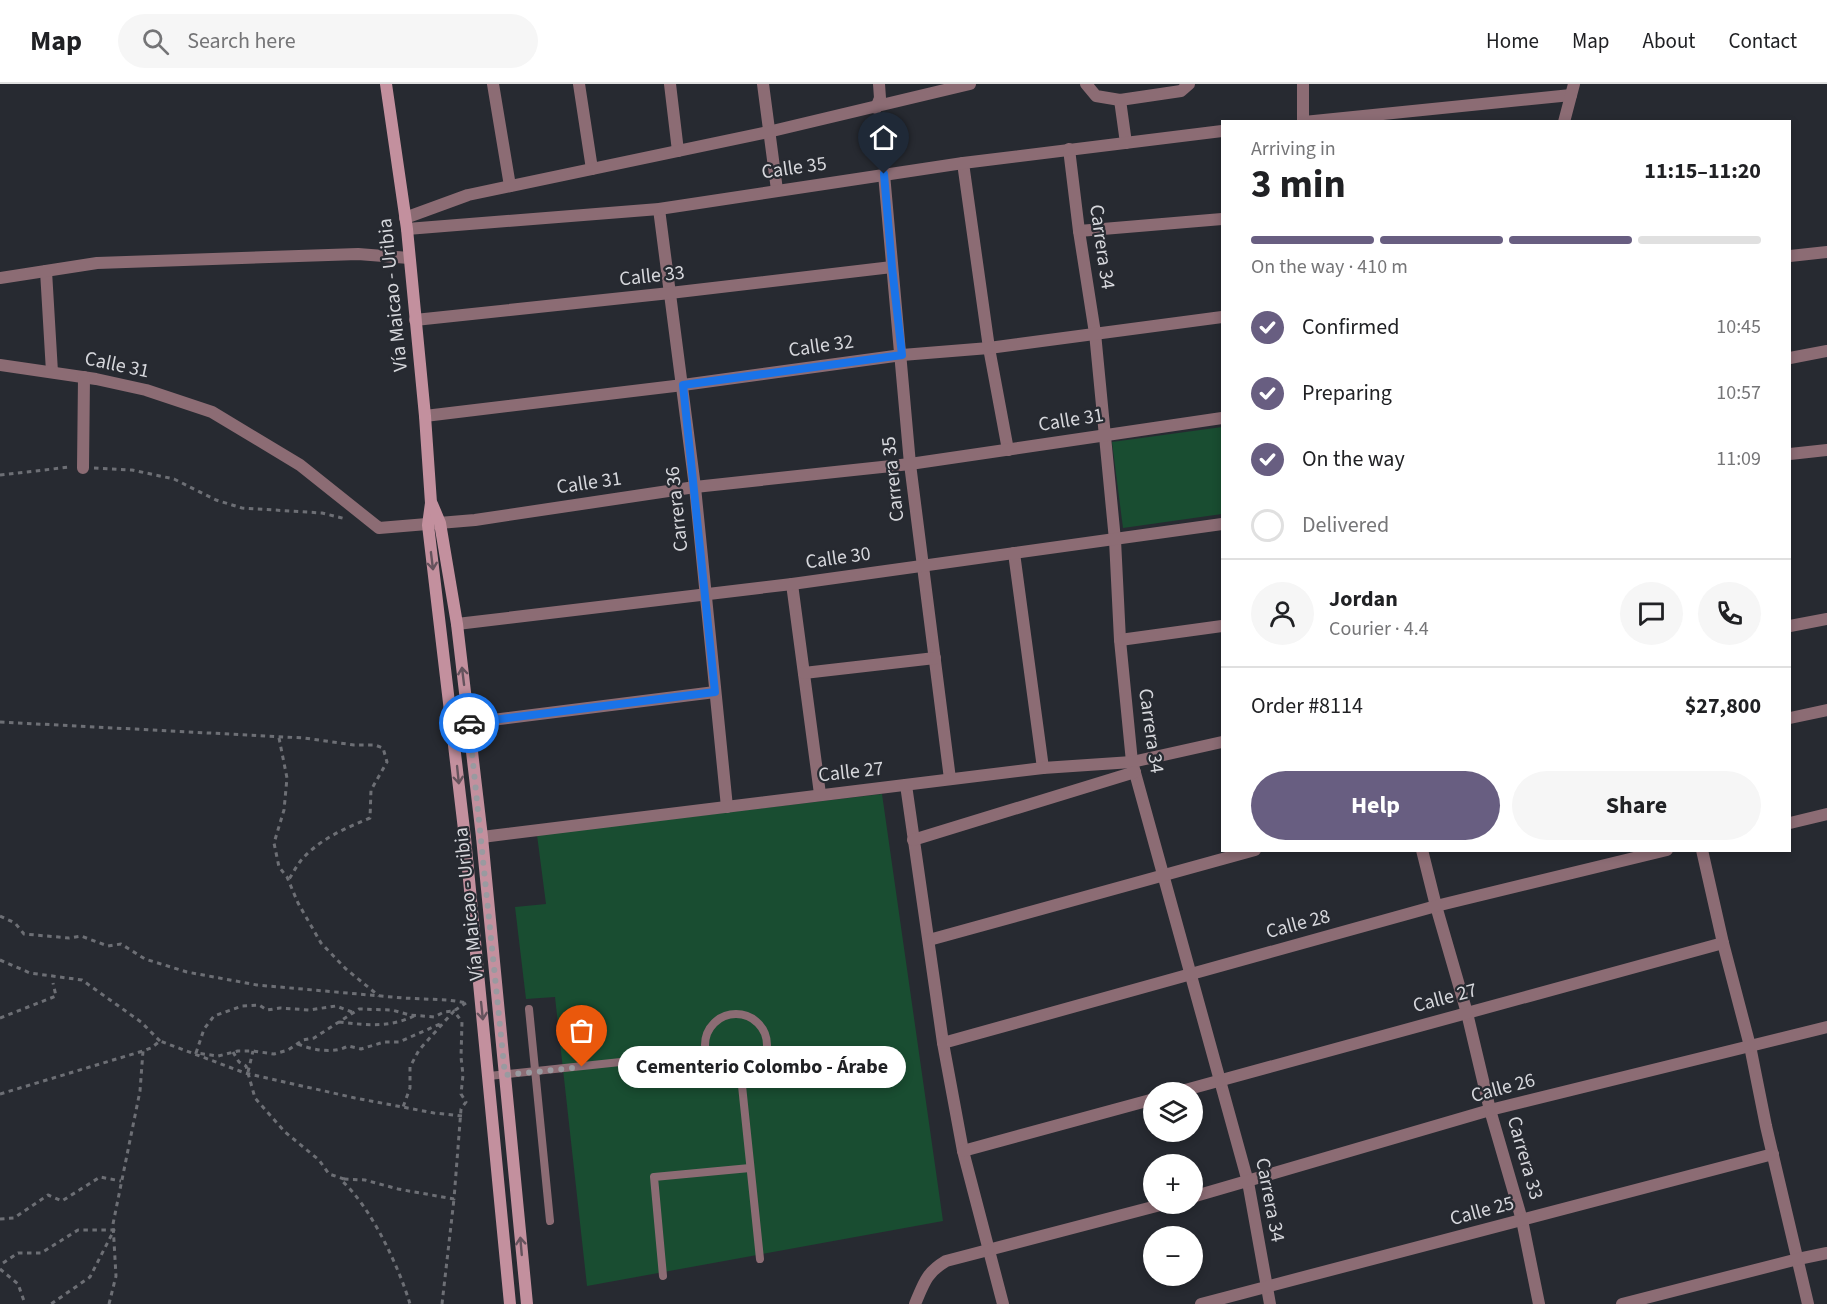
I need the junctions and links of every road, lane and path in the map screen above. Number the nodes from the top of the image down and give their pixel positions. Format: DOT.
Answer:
graph roads {
  1 [pos="386,84"];
  2 [pos="493,84"];
  3 [pos="579,84"];
  4 [pos="670,84"];
  5 [pos="764,84"];
  6 [pos="879,84"];
  7 [pos="970,84"];
  8 [pos="1086,84"];
  9 [pos="1189,84"];
  10 [pos="1303,84"];
  11 [pos="1572,90"];
  12 [pos="1120,100"];
  13 [pos="876,108"];
  14 [pos="1303,120"];
  15 [pos="1320,120"];
  16 [pos="1564,120"];
  17 [pos="1221,131"];
  18 [pos="768,132"];
  19 [pos="1126,143"];
  20 [pos="1069,149"];
  21 [pos="678,151"];
  22 [pos="963,163"];
  23 [pos="592,169"];
  24 [pos="884,174"];
  25 [pos="510,186"];
  26 [pos="777,190"];
  27 [pos="659,209"];
  28 [pos="1221,219"];
  29 [pos="406,223"];
  30 [pos="1079,231"];
  31 [pos="1827,252"];
  32 [pos="1791,256"];
  33 [pos="409,258"];
  34 [pos="892,267"];
  35 [pos="46,271"];
  36 [pos="0,278"];
  37 [pos="670,293"];
  38 [pos="1221,317"];
  39 [pos="415,320"];
  40 [pos="1095,333"];
  41 [pos="989,348"];
  42 [pos="1827,351"];
  43 [pos="902,355"];
  44 [pos="1791,358"];
  45 [pos="0,364"];
  46 [pos="52,372"];
  47 [pos="84,377"];
  48 [pos="683,385"];
  49 [pos="425,416"];
  50 [pos="1221,418"];
  51 [pos="1106,434"];
  52 [pos="1008,450"];
  53 [pos="1827,450"];
  54 [pos="1791,454"];
  55 [pos="910,464"];
  56 [pos="83,468"];
  57 [pos="0,476"];
  58 [pos="695,487"];
  59 [pos="356,522"];
  60 [pos="434,524"];
  61 [pos="1221,524"];
  62 [pos="1115,540"];
  63 [pos="1014,553"];
  64 [pos="923,566"];
  65 [pos="792,584"];
  66 [pos="704,594"];
  67 [pos="1827,619"];
  68 [pos="457,624"];
  69 [pos="1221,626"];
  70 [pos="1791,626"];
  71 [pos="1120,640"];
  72 [pos="935,658"];
  73 [pos="804,673"];
  74 [pos="715,692"];
  75 [pos="1827,710"];
  76 [pos="1791,718"];
  77 [pos="0,722"];
  78 [pos="469,723"];
  79 [pos="453,725"];
  80 [pos="279,738"];
  81 [pos="1221,742"];
  82 [pos="1134,767"];
  83 [pos="1043,768"];
  84 [pos="950,779"];
  85 [pos="906,785"];
  86 [pos="820,794"];
  87 [pos="727,807"];
  88 [pos="1827,814"];
  89 [pos="1791,823"];
  90 [pos="482,837"];
  91 [pos="913,840"];
  92 [pos="1248,852"];
  93 [pos="1422,852"];
  94 [pos="1659,852"];
  95 [pos="1701,852"];
  96 [pos="1164,876"];
  97 [pos="288,881"];
  98 [pos="1436,906"];
  99 [pos="0,916"];
  100 [pos="929,940"];
  101 [pos="1723,943"];
  102 [pos="0,960"];
  103 [pos="1191,974"];
  104 [pos="53,983"];
  105 [pos="380,996"];
  106 [pos="466,1003"];
  107 [pos="481,1004"];
  108 [pos="529,1009"];
  109 [pos="454,1011"];
  110 [pos="352,1012"];
  111 [pos="1467,1013"];
  112 [pos="416,1016"];
  113 [pos="0,1018"];
  114 [pos="339,1022"];
  115 [pos="442,1024"];
  116 [pos="1827,1027"];
  117 [pos="160,1041"];
  118 [pos="297,1043"];
  119 [pos="943,1043"];
  120 [pos="1750,1046"];
  121 [pos="143,1051"];
  122 [pos="253,1051"];
  123 [pos="233,1052"];
  124 [pos="196,1053"];
  125 [pos="705,1053"];
  126 [pos="535,1071"];
  127 [pos="248,1073"];
  128 [pos="505,1075"];
  129 [pos="489,1076"];
  130 [pos="741,1076"];
  131 [pos="1221,1080"];
  132 [pos="1203,1085"];
  133 [pos="0,1094"];
  134 [pos="1143,1102"];
  135 [pos="403,1107"];
  136 [pos="1490,1110"];
  137 [pos="462,1116"];
  138 [pos="963,1151"];
  139 [pos="1773,1154"];
  140 [pos="750,1168"];
  141 [pos="344,1179"];
  142 [pos="122,1181"];
  143 [pos="1248,1182"];
  144 [pos="1203,1194"];
  145 [pos="454,1199"];
  146 [pos="1143,1210"];
  147 [pos="0,1219"];
  148 [pos="1522,1220"];
  149 [pos="550,1221"];
  150 [pos="114,1230"];
  151 [pos="990,1250"];
  152 [pos="1827,1253"];
  153 [pos="1798,1258"];
  154 [pos="760,1259"];
  155 [pos="3,1263"];
  156 [pos="0,1269"];
  157 [pos="663,1276"];
  158 [pos="1266,1288"];
  159 [pos="25,1304"];
  160 [pos="51,1304"];
  161 [pos="109,1304"];
  162 [pos="410,1304"];
  163 [pos="442,1304"];
  164 [pos="510,1304"];
  165 [pos="527,1304"];
  166 [pos="915,1304"];
  167 [pos="1003,1304"];
  168 [pos="1201,1304"];
  169 [pos="1270,1304"];
  170 [pos="1539,1304"];
  171 [pos="1622,1304"];
  172 [pos="1808,1304"];
  1 -- 29 [label="street, Vía Maicao - Uribia"];
  2 -- 25 [label="street"];
  3 -- 23 [label="street"];
  4 -- 21 [label="street"];
  5 -- 18 [label="street"];
  6 -- 13 [label="street"];
  7 -- 13 [label="street, Calle 35"];
  8 -- 12 [label="street"];
  9 -- 12 [label="street"];
  10 -- 14 [label="street"];
  11 -- 15 [label="street"];
  11 -- 16 [label="street"];
  12 -- 19 [label="street"];
  13 -- 18 [label="street, Calle 35"];
  17 -- 19 [label="street, Calle 35"];
  18 -- 21 [label="street, Calle 35"];
  18 -- 26 [label="street"];
  19 -- 20 [label="street, Calle 35"];
  20 -- 22 [label="street, Calle 35"];
  20 -- 30 [label="street, Carrera 34"];
  21 -- 23 [label="street, Calle 35"];
  22 -- 24 [label="street, Calle 35"];
  22 -- 41 [label="street"];
  23 -- 25 [label="street, Calle 35"];
  24 -- 26 [label="street, Calle 35"];
  24 -- 34 [label="street, Carrera 35"];
  25 -- 29 [label="street, Calle 35"];
  26 -- 27 [label="street, Calle 35"];
  27 -- 29 [label="street, Calle 35"];
  27 -- 37 [label="street, Carrera 36"];
  28 -- 30 [label="street"];
  29 -- 33 [label="street, Vía Maicao - Uribia"];
  30 -- 40 [label="street, Carrera 34"];
  31 -- 32 [label="street"];
  33 -- 35 [label="street"];
  33 -- 39 [label="street, Vía Maicao - Uribia"];
  34 -- 37 [label="street, Calle 33"];
  34 -- 43 [label="street, Carrera 35"];
  35 -- 36 [label="street"];
  35 -- 46 [label="street"];
  37 -- 39 [label="street, Calle 33"];
  37 -- 48 [label="street, Carrera 36"];
  38 -- 40 [label="street, Calle 32"];
  39 -- 49 [label="street, Vía Maicao - Uribia"];
  40 -- 41 [label="street, Calle 32"];
  40 -- 51 [label="street, Carrera 34"];
  41 -- 43 [label="street, Calle 32"];
  41 -- 52 [label="street"];
  42 -- 44 [label="street"];
  43 -- 48 [label="street, Calle 32"];
  43 -- 55 [label="street, Carrera 35"];
  45 -- 46 [label="street, Calle 31"];
  46 -- 47 [label="street, Calle 31"];
  47 -- 56 [label="street"];
  47 -- 60 [label="street, Calle 31"];
  48 -- 49 [label="street, Calle 32"];
  48 -- 58 [label="street, Carrera 36"];
  49 -- 60 [label="street, Vía Maicao - Uribia"];
  50 -- 51 [label="street, Calle 31"];
  51 -- 52 [label="street, Calle 31"];
  51 -- 62 [label="street, Carrera 34"];
  52 -- 55 [label="street, Calle 31"];
  53 -- 54 [label="street"];
  55 -- 58 [label="street, Calle 31"];
  55 -- 64 [label="street, Carrera 35"];
  56 -- 57 [label="path"];
  56 -- 59 [label="path"];
  58 -- 60 [label="street, Calle 31"];
  58 -- 66 [label="street, Carrera 36"];
  60 -- 68 [label="street, Vía Maicao - Uribia"];
  60 -- 79 [label="street, Vía Maicao - Uribia, one-way"];
  61 -- 62 [label="street, Calle 30"];
  62 -- 63 [label="street, Calle 30"];
  62 -- 71 [label="street, Carrera 34"];
  63 -- 64 [label="street, Calle 30"];
  63 -- 83 [label="street"];
  64 -- 65 [label="street, Calle 30"];
  64 -- 72 [label="street, Carrera 35"];
  65 -- 66 [label="street, Calle 30"];
  65 -- 73 [label="street"];
  66 -- 68 [label="street, Calle 30"];
  66 -- 74 [label="street, Carrera 36"];
  67 -- 70 [label="street"];
  78 -- 68 [label="street, Vía Maicao - Uribia, one-way"];
  69 -- 71 [label="street"];
  71 -- 82 [label="street, Carrera 34"];
  72 -- 73 [label="street"];
  72 -- 84 [label="street, Carrera 35"];
  73 -- 86 [label="street"];
  74 -- 78 [label="street"];
  74 -- 87 [label="street, Carrera 36"];
  75 -- 76 [label="street"];
  77 -- 80 [label="path"];
  78 -- 79 [label="street"];
  78 -- 90 [label="street, Vía Maicao - Uribia"];
  79 -- 107 [label="street, Vía Maicao - Uribia, one-way"];
  80 -- 97 [label="path"];
  80 -- 97 [label="path"];
  81 -- 82 [label="street, Calle 27"];
  82 -- 83 [label="street, Calle 27"];
  82 -- 91 [label="street"];
  82 -- 96 [label="street, Carrera 34"];
  83 -- 84 [label="street, Calle 27"];
  84 -- 85 [label="street, Calle 27"];
  85 -- 86 [label="street, Calle 27"];
  85 -- 91 [label="street"];
  86 -- 87 [label="street, Calle 27"];
  87 -- 90 [label="street, Calle 27"];
  88 -- 89 [label="street"];
  90 -- 128 [label="street, Vía Maicao - Uribia"];
  91 -- 100 [label="street"];
  92 -- 96 [label="street"];
  93 -- 98 [label="street, Carrera 33"];
  94 -- 98 [label="street, Calle 28"];
  95 -- 101 [label="street"];
  96 -- 100 [label="street"];
  96 -- 103 [label="street, Carrera 34"];
  97 -- 105 [label="path"];
  98 -- 103 [label="street, Calle 28"];
  98 -- 111 [label="street, Carrera 33"];
  99 -- 105 [label="path"];
  100 -- 119 [label="street"];
  101 -- 111 [label="street, Calle 27"];
  101 -- 120 [label="street"];
  102 -- 117 [label="path"];
  103 -- 119 [label="street, Calle 28"];
  103 -- 131 [label="street, Carrera 34"];
  104 -- 113 [label="path"];
  105 -- 106 [label="path"];
  106 -- 107 [label="path"];
  106 -- 109 [label="path"];
  107 -- 129 [label="street, Vía Maicao - Uribia, one-way"];
  108 -- 126 [label="lane"];
  109 -- 112 [label="path"];
  109 -- 115 [label="path"];
  109 -- 137 [label="path"];
  110 -- 112 [label="path"];
  110 -- 114 [label="path"];
  110 -- 124 [label="path"];
  111 -- 131 [label="street, Calle 27"];
  111 -- 136 [label="street, Carrera 33"];
  112 -- 114 [label="path"];
  114 -- 118 [label="path"];
  115 -- 118 [label="path"];
  115 -- 135 [label="path"];
  116 -- 120 [label="street, Calle 26"];
  117 -- 121 [label="path"];
  117 -- 124 [label="path"];
  118 -- 122 [label="path"];
  119 -- 138 [label="street"];
  120 -- 136 [label="street, Calle 26"];
  120 -- 139 [label="street"];
  121 -- 133 [label="path"];
  121 -- 142 [label="path"];
  122 -- 123 [label="path"];
  122 -- 127 [label="path"];
  123 -- 124 [label="path"];
  123 -- 127 [label="path"];
  124 -- 127 [label="path"];
  125 -- 126 [label="lane"];
  125 -- 130 [label="lane"];
  125 -- 130 [label="lane"];
  126 -- 128 [label="lane"];
  126 -- 149 [label="lane"];
  127 -- 135 [label="path"];
  127 -- 141 [label="path"];
  128 -- 129 [label="lane"];
  165 -- 128 [label="street, Vía Maicao - Uribia, one-way"];
  129 -- 164 [label="street, Vía Maicao - Uribia"];
  130 -- 140 [label="lane"];
  131 -- 132 [label="street, Calle 27"];
  131 -- 143 [label="street, Carrera 34"];
  134 -- 138 [label="street"];
  135 -- 137 [label="path"];
  136 -- 143 [label="street, Calle 26"];
  136 -- 148 [label="street, Carrera 33"];
  137 -- 145 [label="path"];
  138 -- 151 [label="street"];
  139 -- 148 [label="street, Calle 25"];
  139 -- 153 [label="street"];
  140 -- 154 [label="lane"];
  140 -- 157 [label="lane"];
  141 -- 145 [label="path"];
  141 -- 162 [label="path"];
  142 -- 147 [label="path"];
  142 -- 150 [label="path"];
  143 -- 144 [label="street, Calle 26"];
  143 -- 158 [label="street, Carrera 34"];
  145 -- 163 [label="path"];
  146 -- 151 [label="street"];
  148 -- 158 [label="street, Calle 25"];
  148 -- 170 [label="street, Carrera 33"];
  150 -- 155 [label="path"];
  150 -- 160 [label="path"];
  150 -- 161 [label="path"];
  151 -- 166 [label="street"];
  151 -- 167 [label="street"];
  152 -- 153 [label="street"];
  153 -- 171 [label="street"];
  153 -- 172 [label="street"];
  156 -- 159 [label="path"];
  158 -- 168 [label="street, Calle 25"];
  158 -- 169 [label="street, Carrera 34"];
}
